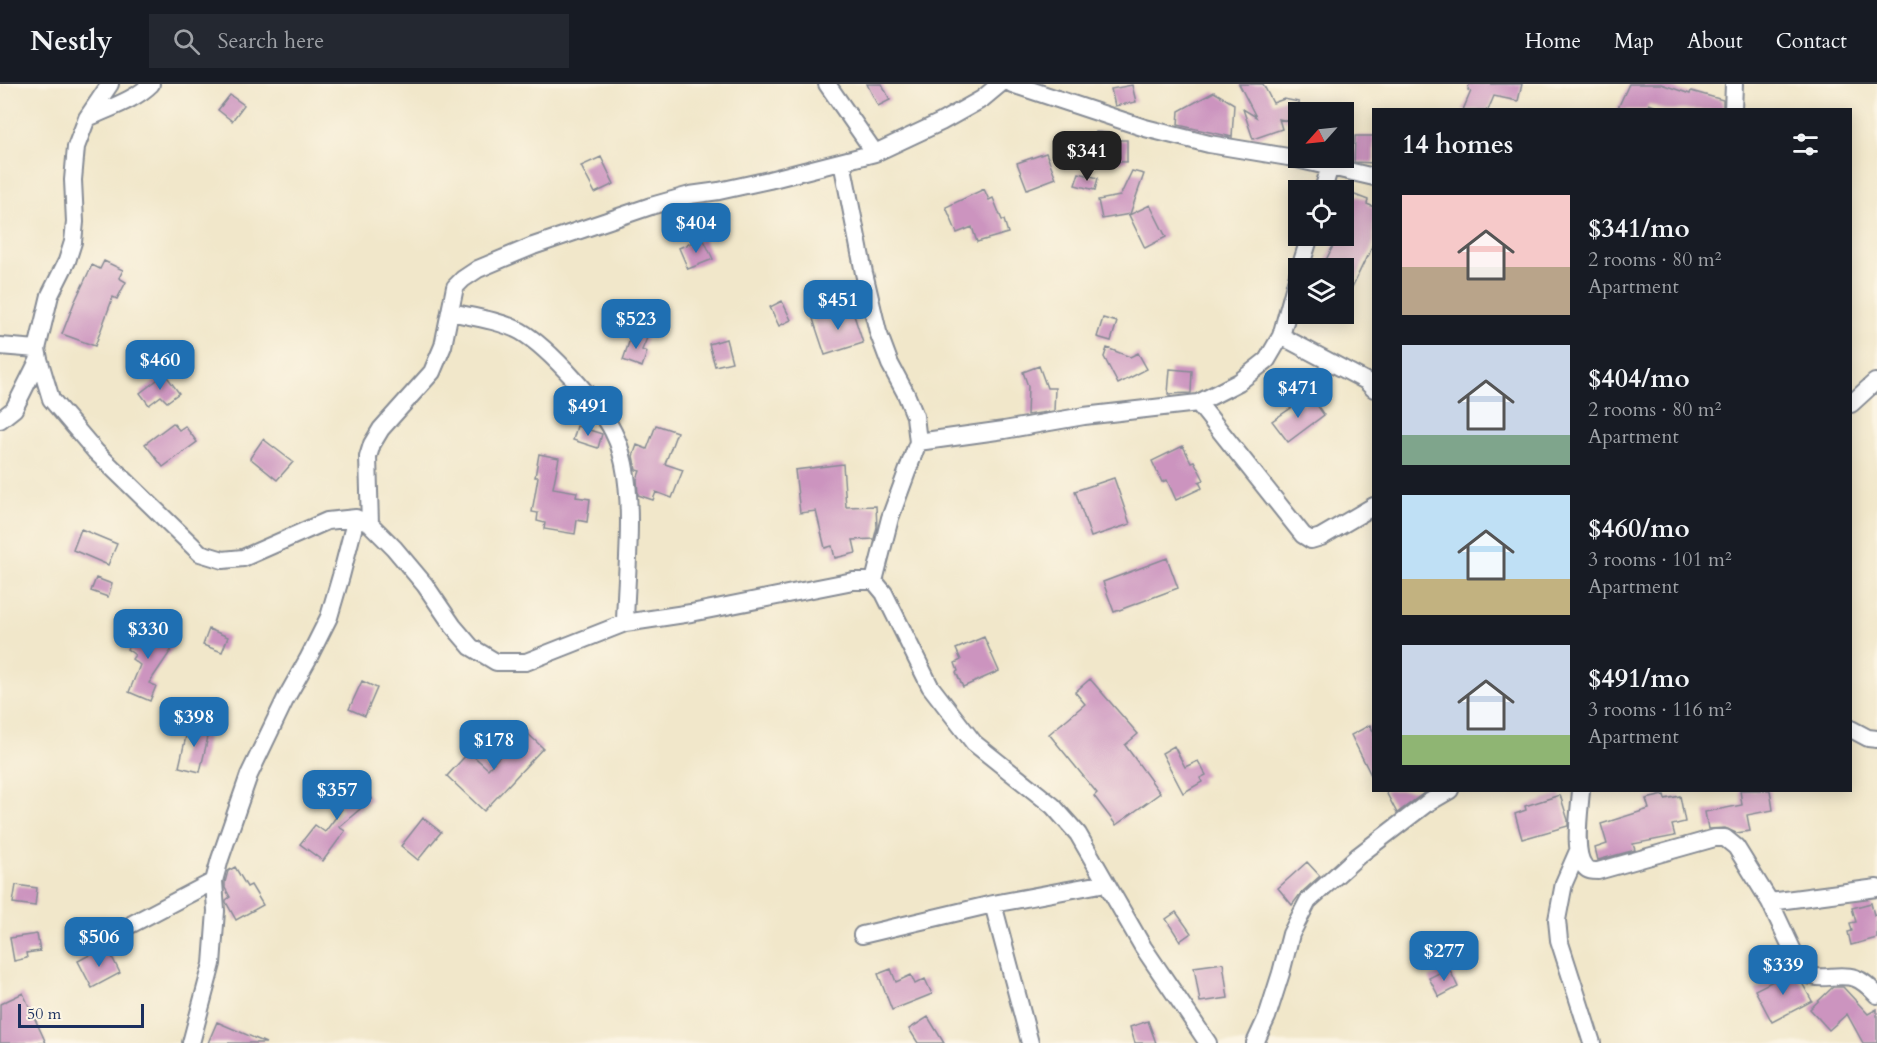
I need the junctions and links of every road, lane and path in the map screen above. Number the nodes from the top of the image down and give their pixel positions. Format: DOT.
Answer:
graph roads {
  1 [pos="110,84"];
  2 [pos="151,84"];
  3 [pos="827,84"];
  4 [pos="1000,84"];
  5 [pos="1012,84"];
  6 [pos="1734,84"];
  7 [pos="1733,108"];
  8 [pos="87,118"];
  9 [pos="875,153"];
  10 [pos="1288,158"];
  11 [pos="842,162"];
  12 [pos="1338,168"];
  13 [pos="1372,176"];
  14 [pos="1288,310"];
  15 [pos="450,312"];
  16 [pos="1281,336"];
  17 [pos="0,346"];
  18 [pos="38,354"];
  19 [pos="1875,382"];
  20 [pos="1372,387"];
  21 [pos="1198,403"];
  22 [pos="1852,403"];
  23 [pos="0,420"];
  24 [pos="918,442"];
  25 [pos="1372,506"];
  26 [pos="363,521"];
  27 [pos="874,581"];
  28 [pos="625,624"];
  29 [pos="1852,730"];
  30 [pos="1877,739"];
  31 [pos="1447,792"];
  32 [pos="1581,792"];
  33 [pos="1578,851"];
  34 [pos="214,881"];
  35 [pos="1106,883"];
  36 [pos="1877,888"];
  37 [pos="1770,902"];
  38 [pos="993,904"];
  39 [pos="132,924"];
  40 [pos="862,935"];
  41 [pos="1877,995"];
  42 [pos="191,1043"];
  43 [pos="1030,1043"];
  44 [pos="1208,1043"];
  45 [pos="1255,1043"];
  46 [pos="1592,1043"];
  1 -- 8 [label="street"];
  2 -- 8 [label="street"];
  3 -- 9 [label="street"];
  4 -- 9 [label="street"];
  5 -- 10 [label="street"];
  6 -- 7 [label="street"];
  8 -- 18 [label="street"];
  9 -- 11 [label="street"];
  11 -- 15 [label="street"];
  11 -- 24 [label="street"];
  12 -- 13 [label="street"];
  14 -- 16 [label="street"];
  15 -- 26 [label="street"];
  15 -- 28 [label="street"];
  16 -- 20 [label="street"];
  16 -- 21 [label="street"];
  17 -- 18 [label="street"];
  18 -- 23 [label="street"];
  18 -- 26 [label="street"];
  19 -- 22 [label="street"];
  21 -- 24 [label="street"];
  21 -- 25 [label="street"];
  24 -- 27 [label="street"];
  26 -- 28 [label="street"];
  26 -- 34 [label="street"];
  27 -- 28 [label="street"];
  27 -- 35 [label="street"];
  29 -- 30 [label="street"];
  31 -- 45 [label="street"];
  32 -- 33 [label="street"];
  33 -- 37 [label="street"];
  33 -- 46 [label="street"];
  34 -- 39 [label="street"];
  34 -- 42 [label="street"];
  35 -- 38 [label="street"];
  35 -- 44 [label="street"];
  36 -- 37 [label="street"];
  37 -- 41 [label="street"];
  38 -- 40 [label="street"];
  38 -- 43 [label="street"];
}
